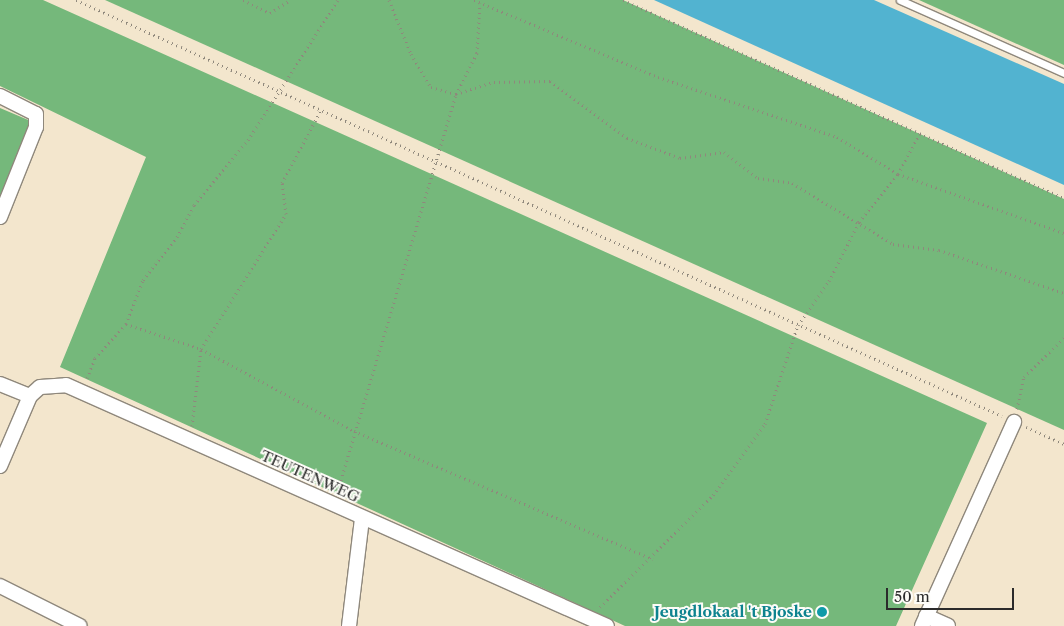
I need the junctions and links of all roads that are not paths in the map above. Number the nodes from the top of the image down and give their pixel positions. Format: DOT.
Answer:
graph roads {
  1 [pos="900,0"];
  2 [pos="1064,73"];
  3 [pos="0,96"];
  4 [pos="0,217"];
  5 [pos="0,384"];
  6 [pos="30,396"];
  7 [pos="1014,422"];
  8 [pos="0,466"];
  9 [pos="362,518"];
  10 [pos="0,586"];
  11 [pos="924,621"];
  12 [pos="586,622"];
  13 [pos="80,626"];
  14 [pos="349,626"];
  15 [pos="607,626"];
  16 [pos="948,626"];
  1 -- 2 [label="lane"];
  3 -- 4 [label="street"];
  5 -- 6 [label="street"];
  6 -- 8 [label="street"];
  6 -- 9 [label="street, TEUTENWEG"];
  7 -- 11 [label="street"];
  9 -- 12 [label="street, TEUTENWEG"];
  9 -- 14 [label="street"];
  10 -- 13 [label="street"];
  11 -- 16 [label="street"];
  12 -- 15 [label="street, TEUTENWEG"];
}
